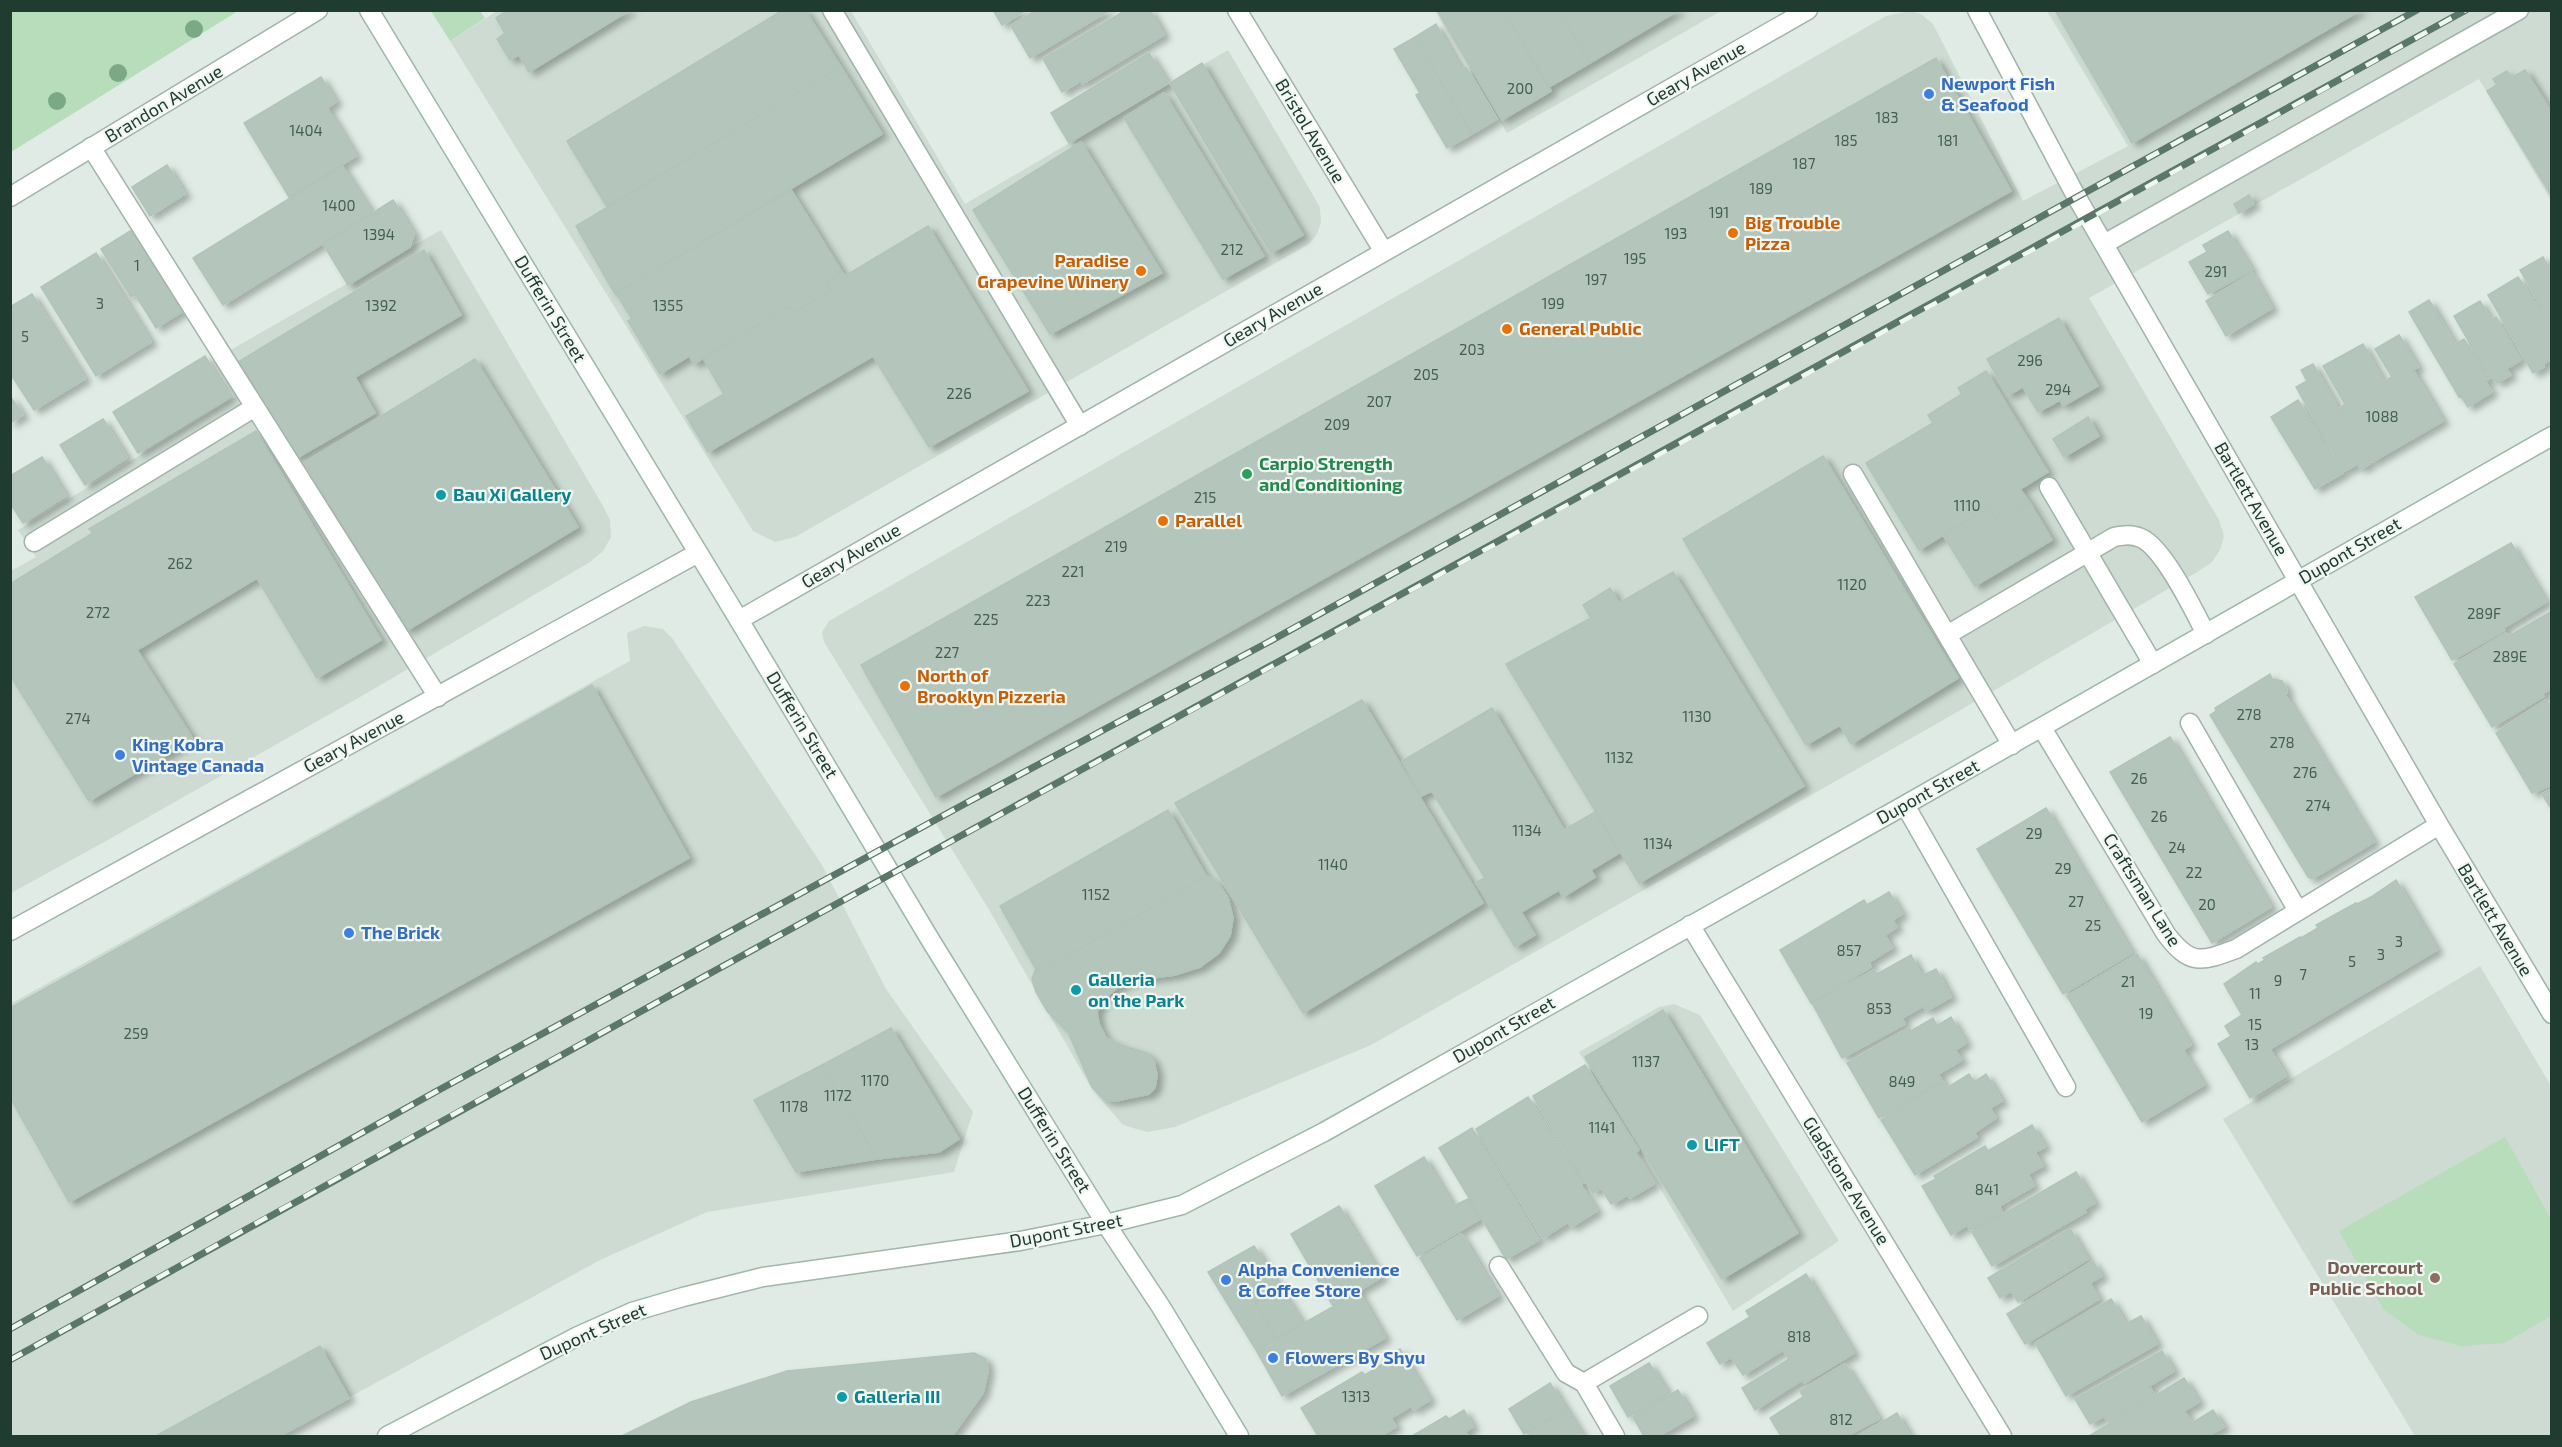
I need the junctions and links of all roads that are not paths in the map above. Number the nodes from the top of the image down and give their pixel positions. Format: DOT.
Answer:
graph roads {
  1 [pos="318,10"];
  2 [pos="369,10"];
  3 [pos="832,10"];
  4 [pos="1237,10"];
  5 [pos="1808,10"];
  6 [pos="1977,10"];
  7 [pos="2520,10"];
  8 [pos="91,147"];
  9 [pos="10,197"];
  10 [pos="2104,244"];
  11 [pos="1384,252"];
  12 [pos="255,407"];
  13 [pos="1080,426"];
  14 [pos="2552,436"];
  15 [pos="1853,474"];
  16 [pos="2049,487"];
  17 [pos="34,542"];
  18 [pos="2087,553"];
  19 [pos="698,554"];
  20 [pos="2298,580"];
  21 [pos="739,620"];
  22 [pos="2206,633"];
  23 [pos="1947,635"];
  24 [pos="2153,664"];
  25 [pos="438,697"];
  26 [pos="2190,723"];
  27 [pos="2042,728"];
  28 [pos="2012,745"];
  29 [pos="1905,806"];
  30 [pos="2439,825"];
  31 [pos="2298,911"];
  32 [pos="1689,925"];
  33 [pos="10,931"];
  34 [pos="2552,1014"];
  35 [pos="2066,1087"];
  36 [pos="1106,1224"];
  37 [pos="1498,1266"];
  38 [pos="1698,1316"];
  39 [pos="1584,1383"];
  40 [pos="387,1437"];
  41 [pos="1239,1437"];
  42 [pos="1614,1437"];
  43 [pos="2002,1437"];
  1 -- 8 [label="street, Brandon Avenue"];
  2 -- 19 [label="street, Dufferin Street"];
  3 -- 13 [label="street"];
  4 -- 11 [label="street, Bristol Avenue"];
  5 -- 11 [label="street, Geary Avenue"];
  6 -- 10 [label="street, Bartlett Avenue"];
  7 -- 10 [label="street"];
  8 -- 9 [label="street, Brandon Avenue"];
  8 -- 12 [label="street"];
  10 -- 20 [label="street, Bartlett Avenue"];
  11 -- 13 [label="street, Geary Avenue"];
  12 -- 17 [label="street"];
  12 -- 25 [label="street"];
  13 -- 21 [label="street, Geary Avenue"];
  14 -- 20 [label="street, Dupont Street"];
  15 -- 23 [label="street"];
  16 -- 18 [label="street"];
  18 -- 22 [label="street"];
  18 -- 23 [label="street"];
  18 -- 24 [label="street"];
  19 -- 21 [label="street, Dufferin Street"];
  19 -- 25 [label="street, Geary Avenue"];
  20 -- 22 [label="street, Dupont Street"];
  20 -- 30 [label="street, Bartlett Avenue"];
  21 -- 36 [label="street, Dufferin Street"];
  22 -- 24 [label="street, Dupont Street"];
  23 -- 28 [label="street"];
  24 -- 27 [label="street, Dupont Street"];
  25 -- 33 [label="street, Geary Avenue"];
  26 -- 31 [label="street"];
  27 -- 28 [label="street, Dupont Street"];
  27 -- 31 [label="street, Craftsman Lane"];
  28 -- 29 [label="street, Dupont Street"];
  29 -- 32 [label="street, Dupont Street"];
  29 -- 35 [label="street"];
  30 -- 31 [label="street, Craftsman Lane"];
  30 -- 34 [label="street, Bartlett Avenue"];
  32 -- 36 [label="street, Dupont Street"];
  32 -- 43 [label="street, Gladstone Avenue"];
  36 -- 40 [label="street, Dupont Street"];
  36 -- 41 [label="street, Dufferin Street"];
  37 -- 39 [label="street"];
  38 -- 39 [label="street"];
  39 -- 42 [label="street"];
}
